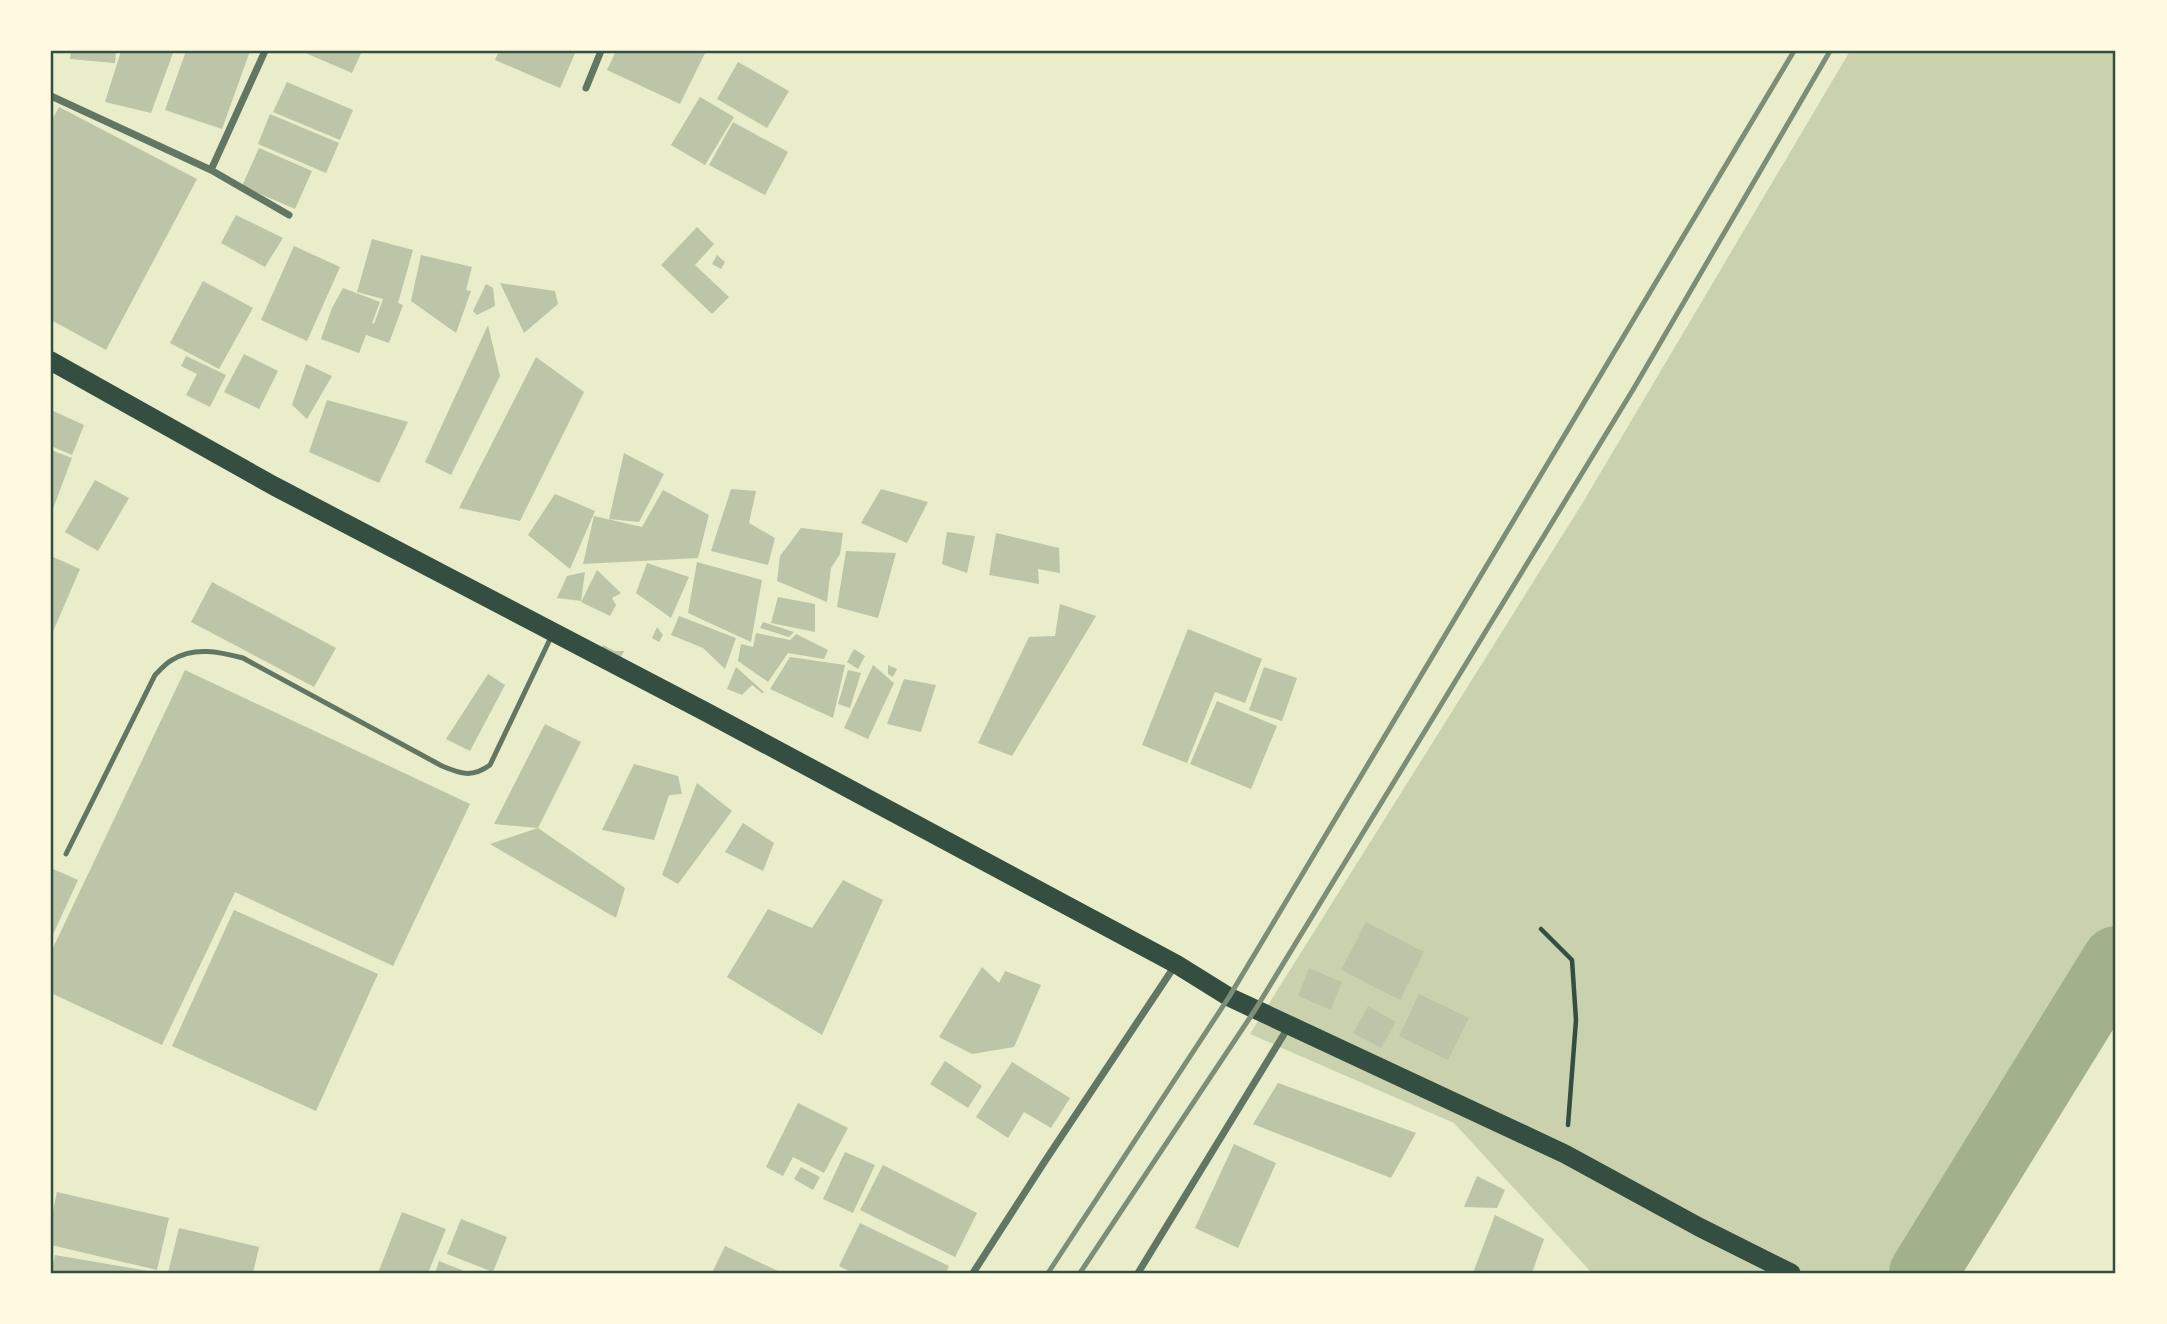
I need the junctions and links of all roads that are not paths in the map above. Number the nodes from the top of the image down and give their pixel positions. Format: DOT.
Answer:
graph roads {
  1 [pos="265,51"];
  2 [pos="601,51"];
  3 [pos="586,88"];
  4 [pos="51,96"];
  5 [pos="211,170"];
  6 [pos="289,215"];
  7 [pos="51,361"];
  8 [pos="553,632"];
  9 [pos="66,854"];
  10 [pos="1176,964"];
  11 [pos="1289,1026"];
  12 [pos="973,1273"];
  13 [pos="1138,1273"];
  14 [pos="1791,1273"];
  1 -- 5 [label="street"];
  2 -- 3 [label="street"];
  4 -- 5 [label="street"];
  5 -- 6 [label="street"];
  7 -- 8 [label="highway"];
  8 -- 9 [label="lane"];
  8 -- 10 [label="highway"];
  10 -- 11 [label="highway"];
  10 -- 12 [label="street"];
  11 -- 13 [label="street"];
  11 -- 14 [label="highway"];
}
